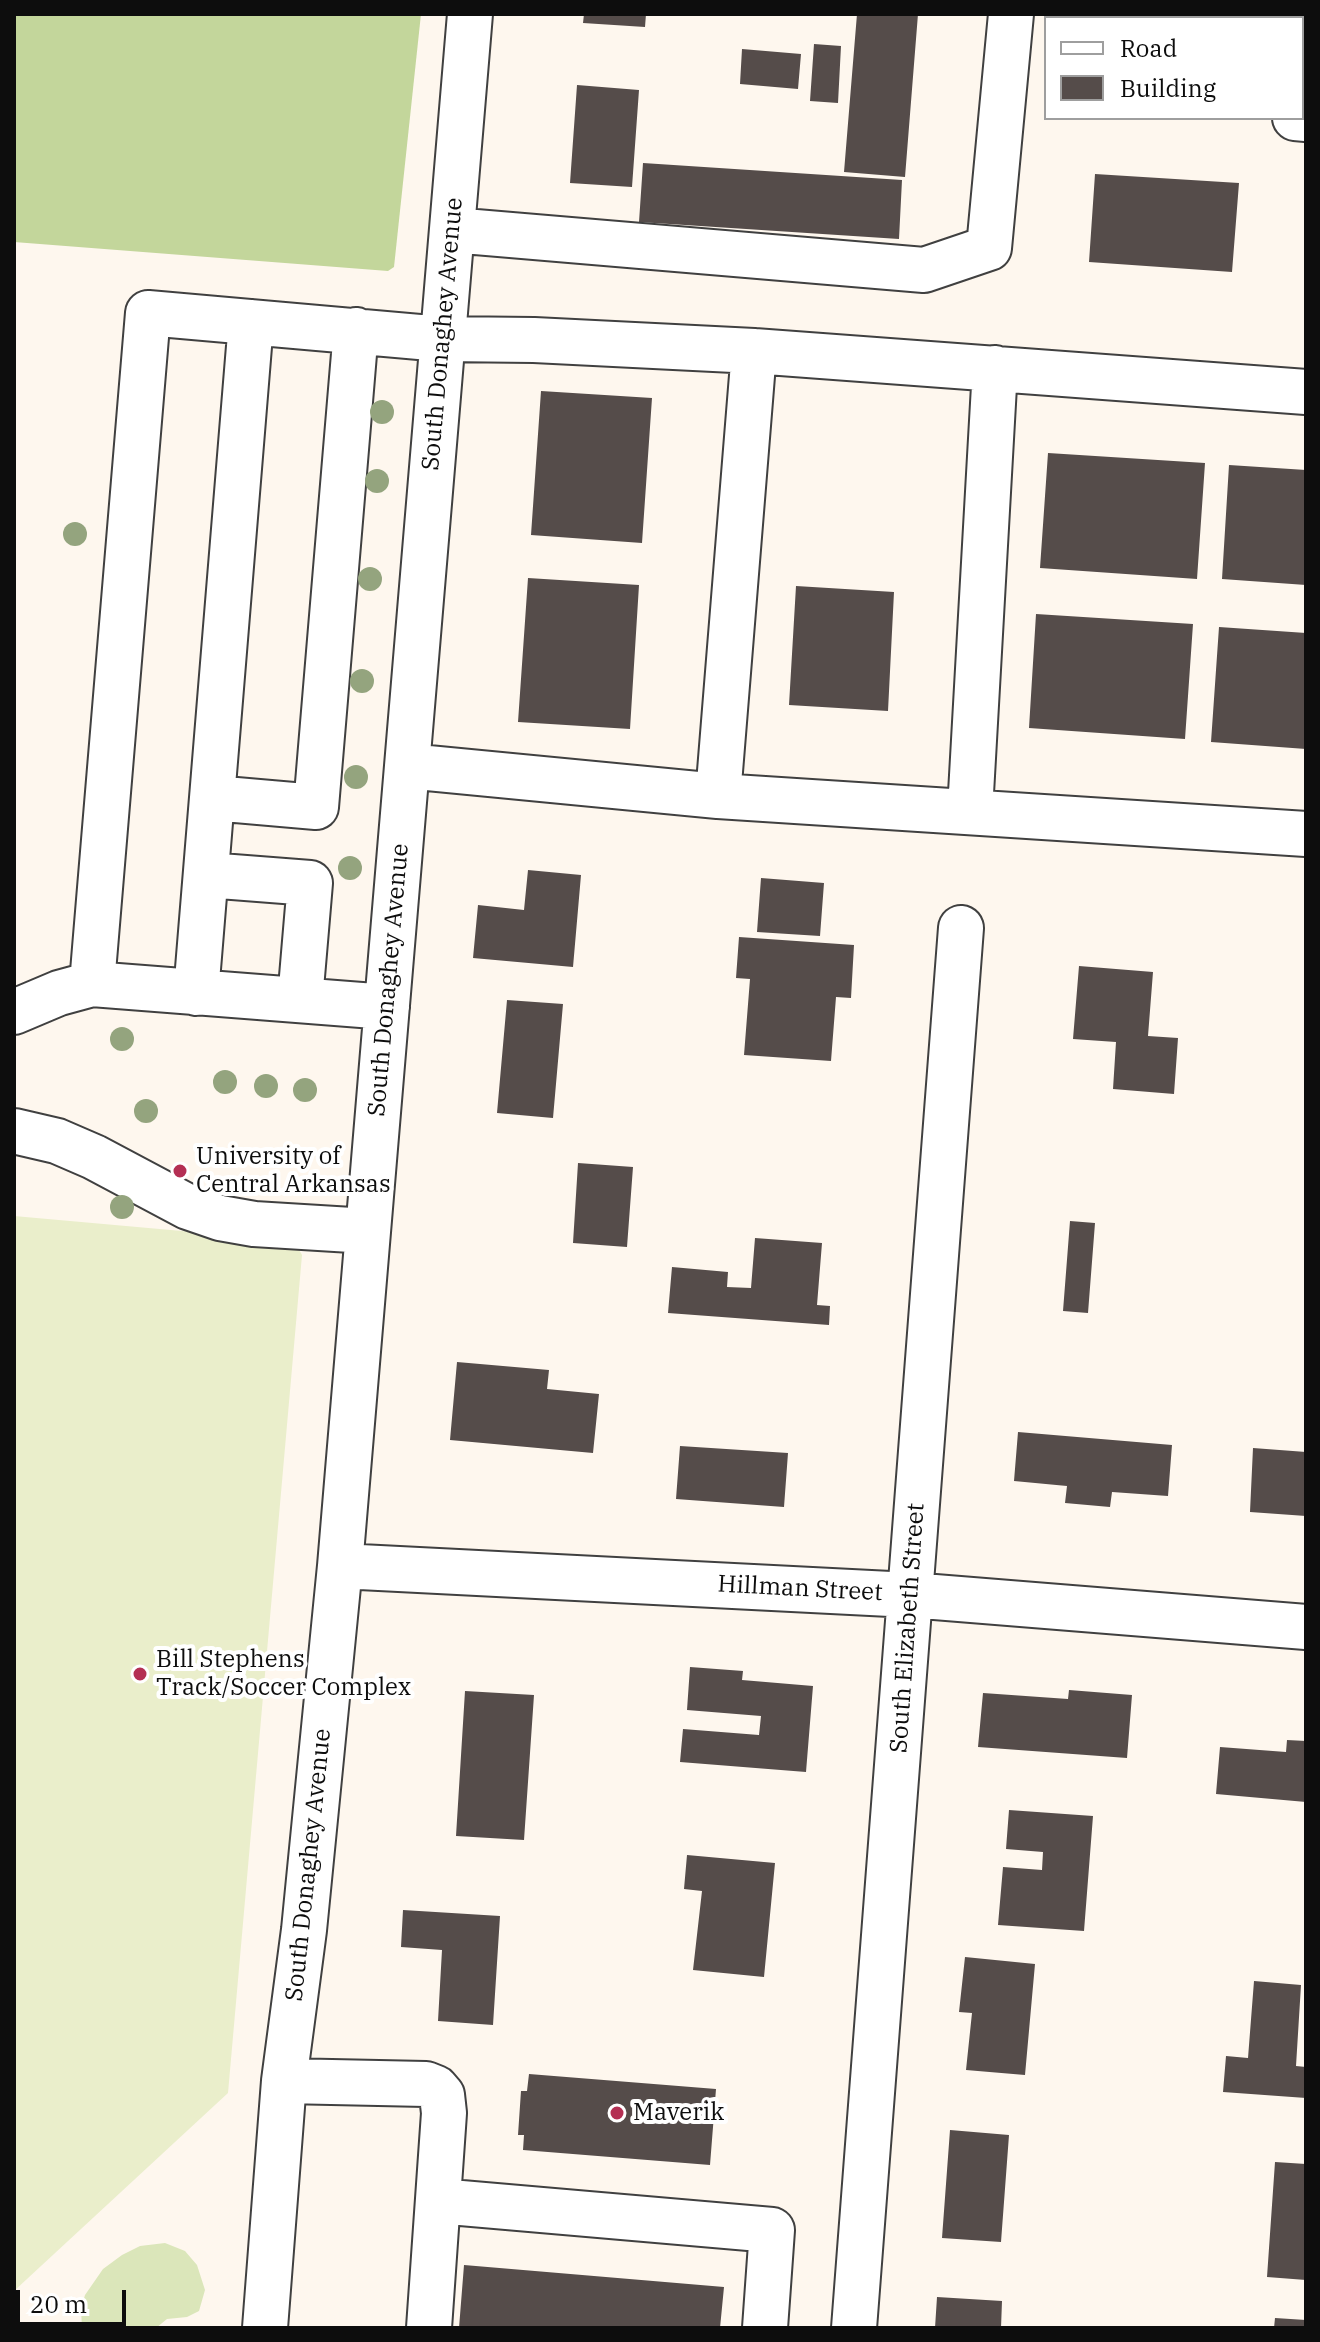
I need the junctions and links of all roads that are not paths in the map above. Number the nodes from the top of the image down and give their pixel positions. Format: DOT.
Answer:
graph roads {
  1 [pos="470,14"];
  2 [pos="1011,14"];
  3 [pos="452,230"];
  4 [pos="251,322"];
  5 [pos="356,330"];
  6 [pos="442,339"];
  7 [pos="754,351"];
  8 [pos="995,368"];
  9 [pos="1306,392"];
  10 [pos="407,766"];
  11 [pos="718,796"];
  12 [pos="213,798"];
  13 [pos="970,811"];
  14 [pos="1306,834"];
  15 [pos="207,875"];
  16 [pos="961,928"];
  17 [pos="92,984"];
  18 [pos="196,993"];
  19 [pos="300,1000"];
  20 [pos="387,1007"];
  21 [pos="14,1012"];
  22 [pos="14,1131"];
  23 [pos="368,1231"];
  24 [pos="340,1566"];
  25 [pos="910,1595"];
  26 [pos="1306,1627"];
  27 [pos="284,2081"];
  28 [pos="438,2201"];
  29 [pos="265,2328"];
  30 [pos="429,2328"];
  31 [pos="765,2328"];
  32 [pos="854,2328"];
  1 -- 3 [label="street, South Donaghey Avenue"];
  2 -- 3 [label="street"];
  3 -- 6 [label="street, South Donaghey Avenue"];
  4 -- 5 [label="street"];
  4 -- 12 [label="street"];
  4 -- 17 [label="street"];
  5 -- 6 [label="street"];
  5 -- 12 [label="street"];
  6 -- 7 [label="street"];
  6 -- 10 [label="street, South Donaghey Avenue"];
  7 -- 8 [label="street"];
  7 -- 11 [label="street"];
  8 -- 9 [label="street"];
  8 -- 13 [label="street"];
  10 -- 11 [label="street"];
  10 -- 20 [label="street, South Donaghey Avenue"];
  11 -- 13 [label="street"];
  12 -- 15 [label="street"];
  13 -- 14 [label="street"];
  15 -- 18 [label="street"];
  15 -- 19 [label="street"];
  16 -- 25 [label="street, South Elizabeth Street"];
  17 -- 18 [label="street"];
  17 -- 21 [label="street"];
  18 -- 19 [label="street"];
  19 -- 20 [label="street"];
  20 -- 23 [label="street, South Donaghey Avenue"];
  22 -- 23 [label="street"];
  23 -- 24 [label="street, South Donaghey Avenue"];
  24 -- 25 [label="street, Hillman Street"];
  24 -- 27 [label="street, South Donaghey Avenue"];
  25 -- 26 [label="street, Hillman Street"];
  25 -- 32 [label="street, South Elizabeth Street"];
  27 -- 28 [label="street"];
  27 -- 29 [label="street, South Donaghey Avenue"];
  28 -- 30 [label="street"];
  28 -- 31 [label="street"];
}
